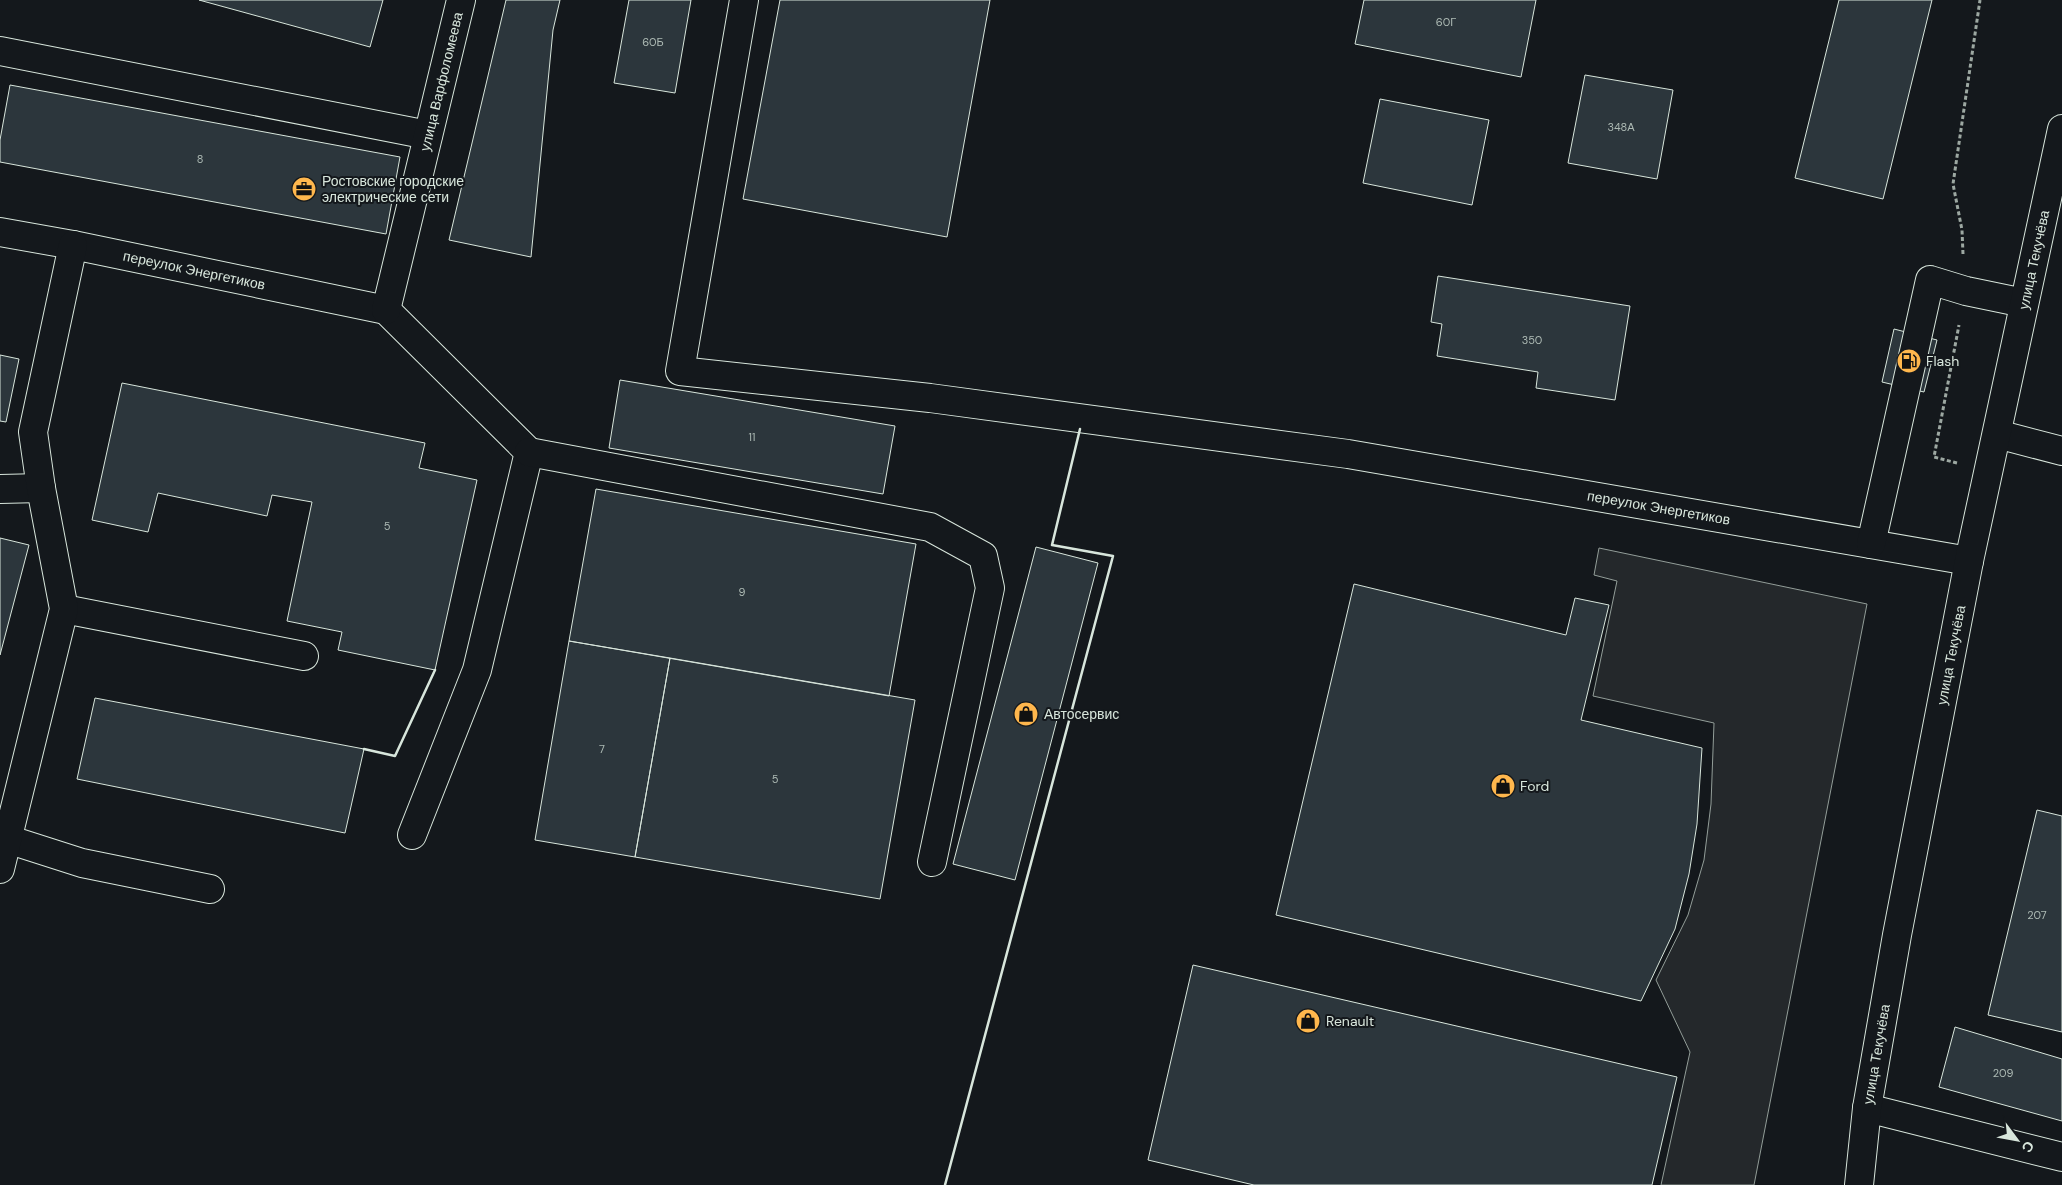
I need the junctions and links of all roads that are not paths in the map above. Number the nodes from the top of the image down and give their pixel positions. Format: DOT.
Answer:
graph roads {
  1 [pos="461,0"];
  2 [pos="744,0"];
  3 [pos="0,51"];
  4 [pos="2062,130"];
  5 [pos="428,135"];
  6 [pos="2059,158"];
  7 [pos="0,232"];
  8 [pos="73,245"];
  9 [pos="2024,303"];
  10 [pos="386,310"];
  11 [pos="1997,434"];
  12 [pos="2062,451"];
  13 [pos="530,452"];
  14 [pos="41,488"];
  15 [pos="0,489"];
  16 [pos="1871,544"];
  17 [pos="1969,561"];
  18 [pos="64,609"];
  19 [pos="304,656"];
  20 [pos="412,835"];
  21 [pos="8,839"];
  22 [pos="932,862"];
  23 [pos="0,869"];
  24 [pos="210,889"];
  25 [pos="1867,1108"];
  26 [pos="2062,1157"];
  27 [pos="1859,1185"];
  1 -- 5 [label="street, улица Варфоломеева"];
  2 -- 16 [label="street, переулок Энергетиков"];
  3 -- 5 [label="street"];
  4 -- 6 [label="street, улица Текучёва"];
  5 -- 10 [label="street, улица Варфоломеева"];
  6 -- 9 [label="street, улица Текучёва"];
  7 -- 8 [label="street, переулок Энергетиков"];
  8 -- 10 [label="street, переулок Энергетиков"];
  8 -- 14 [label="street"];
  9 -- 11 [label="street, улица Текучёва"];
  9 -- 16 [label="street"];
  10 -- 13 [label="street"];
  11 -- 12 [label="street"];
  11 -- 17 [label="street, улица Текучёва"];
  13 -- 20 [label="street"];
  13 -- 22 [label="street"];
  14 -- 15 [label="street"];
  14 -- 18 [label="street"];
  16 -- 17 [label="street, переулок Энергетиков"];
  17 -- 25 [label="street, улица Текучёва"];
  18 -- 19 [label="street"];
  18 -- 21 [label="street"];
  21 -- 23 [label="street"];
  21 -- 24 [label="street"];
  25 -- 26 [label="street"];
  25 -- 27 [label="street, улица Текучёва"];
}
